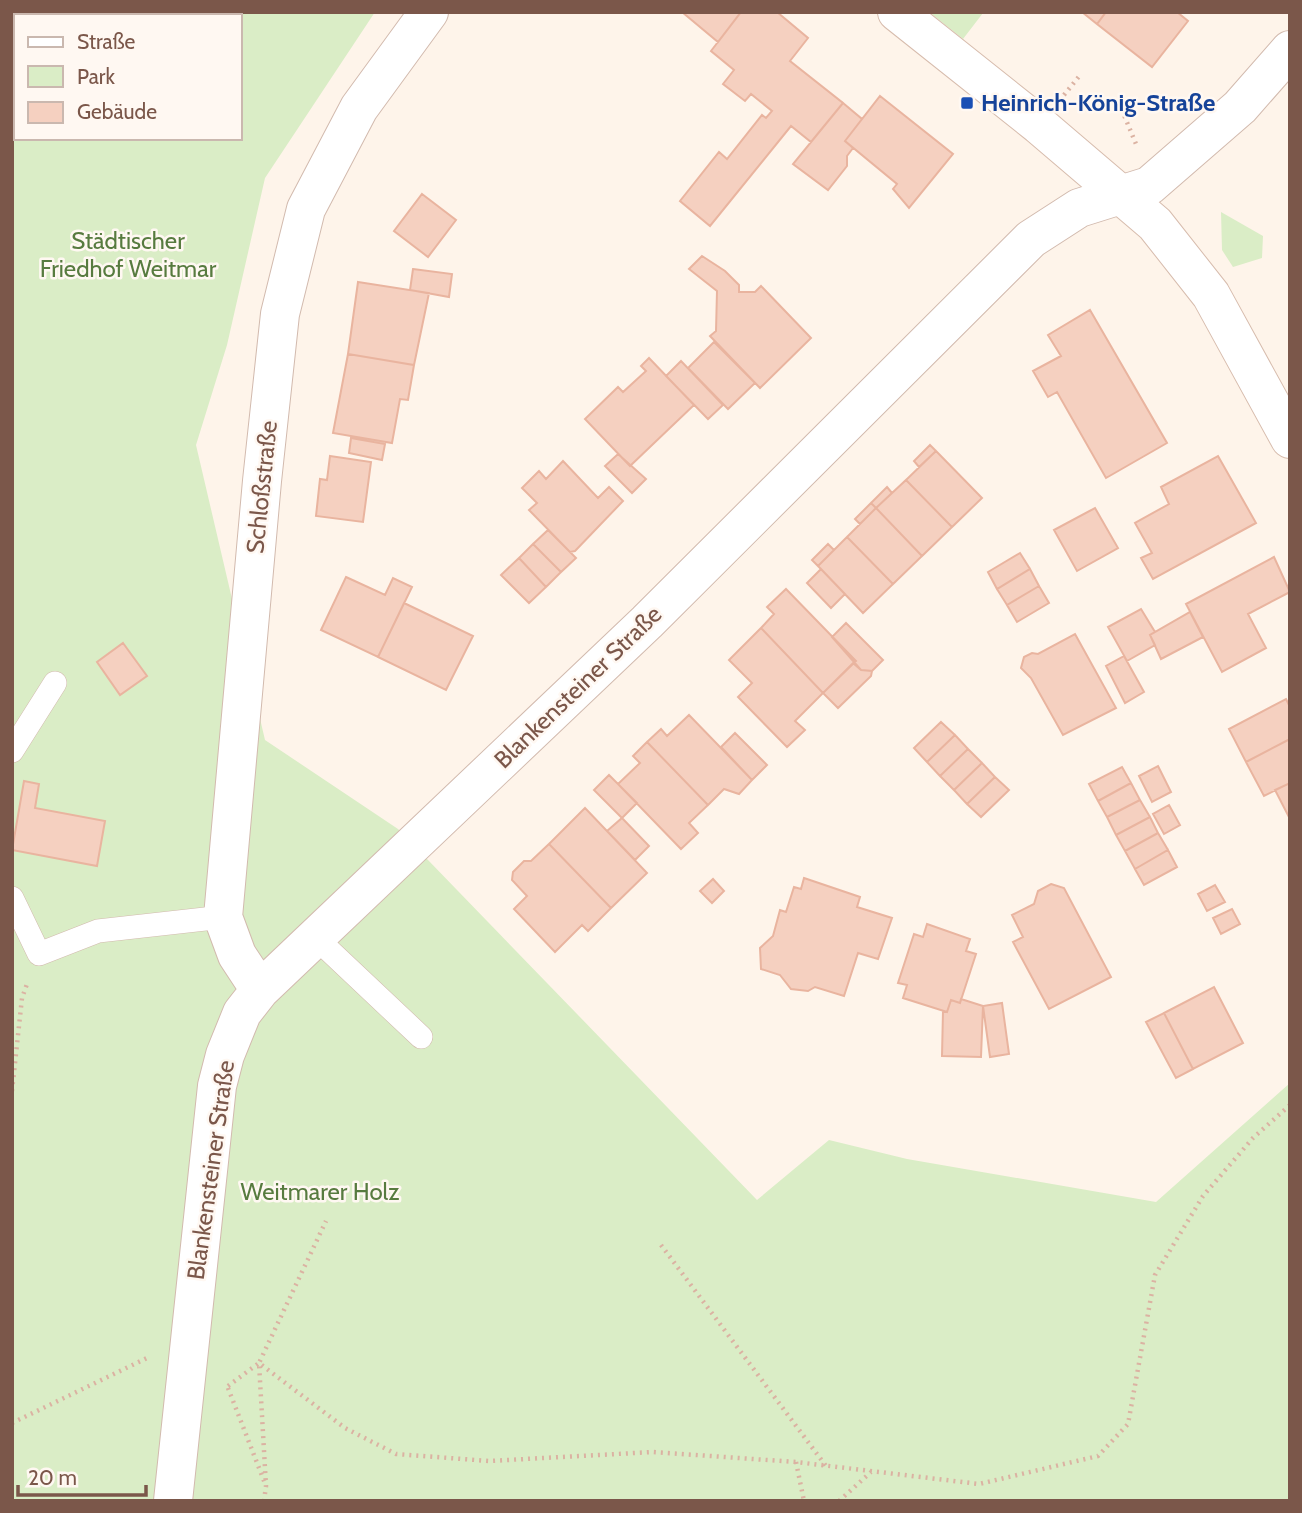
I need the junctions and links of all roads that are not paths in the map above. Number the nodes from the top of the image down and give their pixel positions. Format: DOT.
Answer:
graph roads {
  1 [pos="429,12"];
  2 [pos="897,12"];
  3 [pos="1290,50"];
  4 [pos="1124,195"];
  5 [pos="1286,422"];
  6 [pos="55,683"];
  7 [pos="12,751"];
  8 [pos="12,898"];
  9 [pos="223,917"];
  10 [pos="315,937"];
  11 [pos="260,990"];
  12 [pos="422,1037"];
  13 [pos="173,1501"];
  1 -- 9 [label="street, Schloßstraße"];
  2 -- 4 [label="street"];
  3 -- 4 [label="street, Blankensteiner Straße"];
  4 -- 5 [label="street"];
  4 -- 10 [label="street, Blankensteiner Straße"];
  6 -- 7 [label="lane"];
  8 -- 9 [label="lane"];
  9 -- 11 [label="street, Schloßstraße"];
  10 -- 11 [label="street, Blankensteiner Straße"];
  10 -- 12 [label="lane"];
  11 -- 13 [label="street, Blankensteiner Straße"];
}
